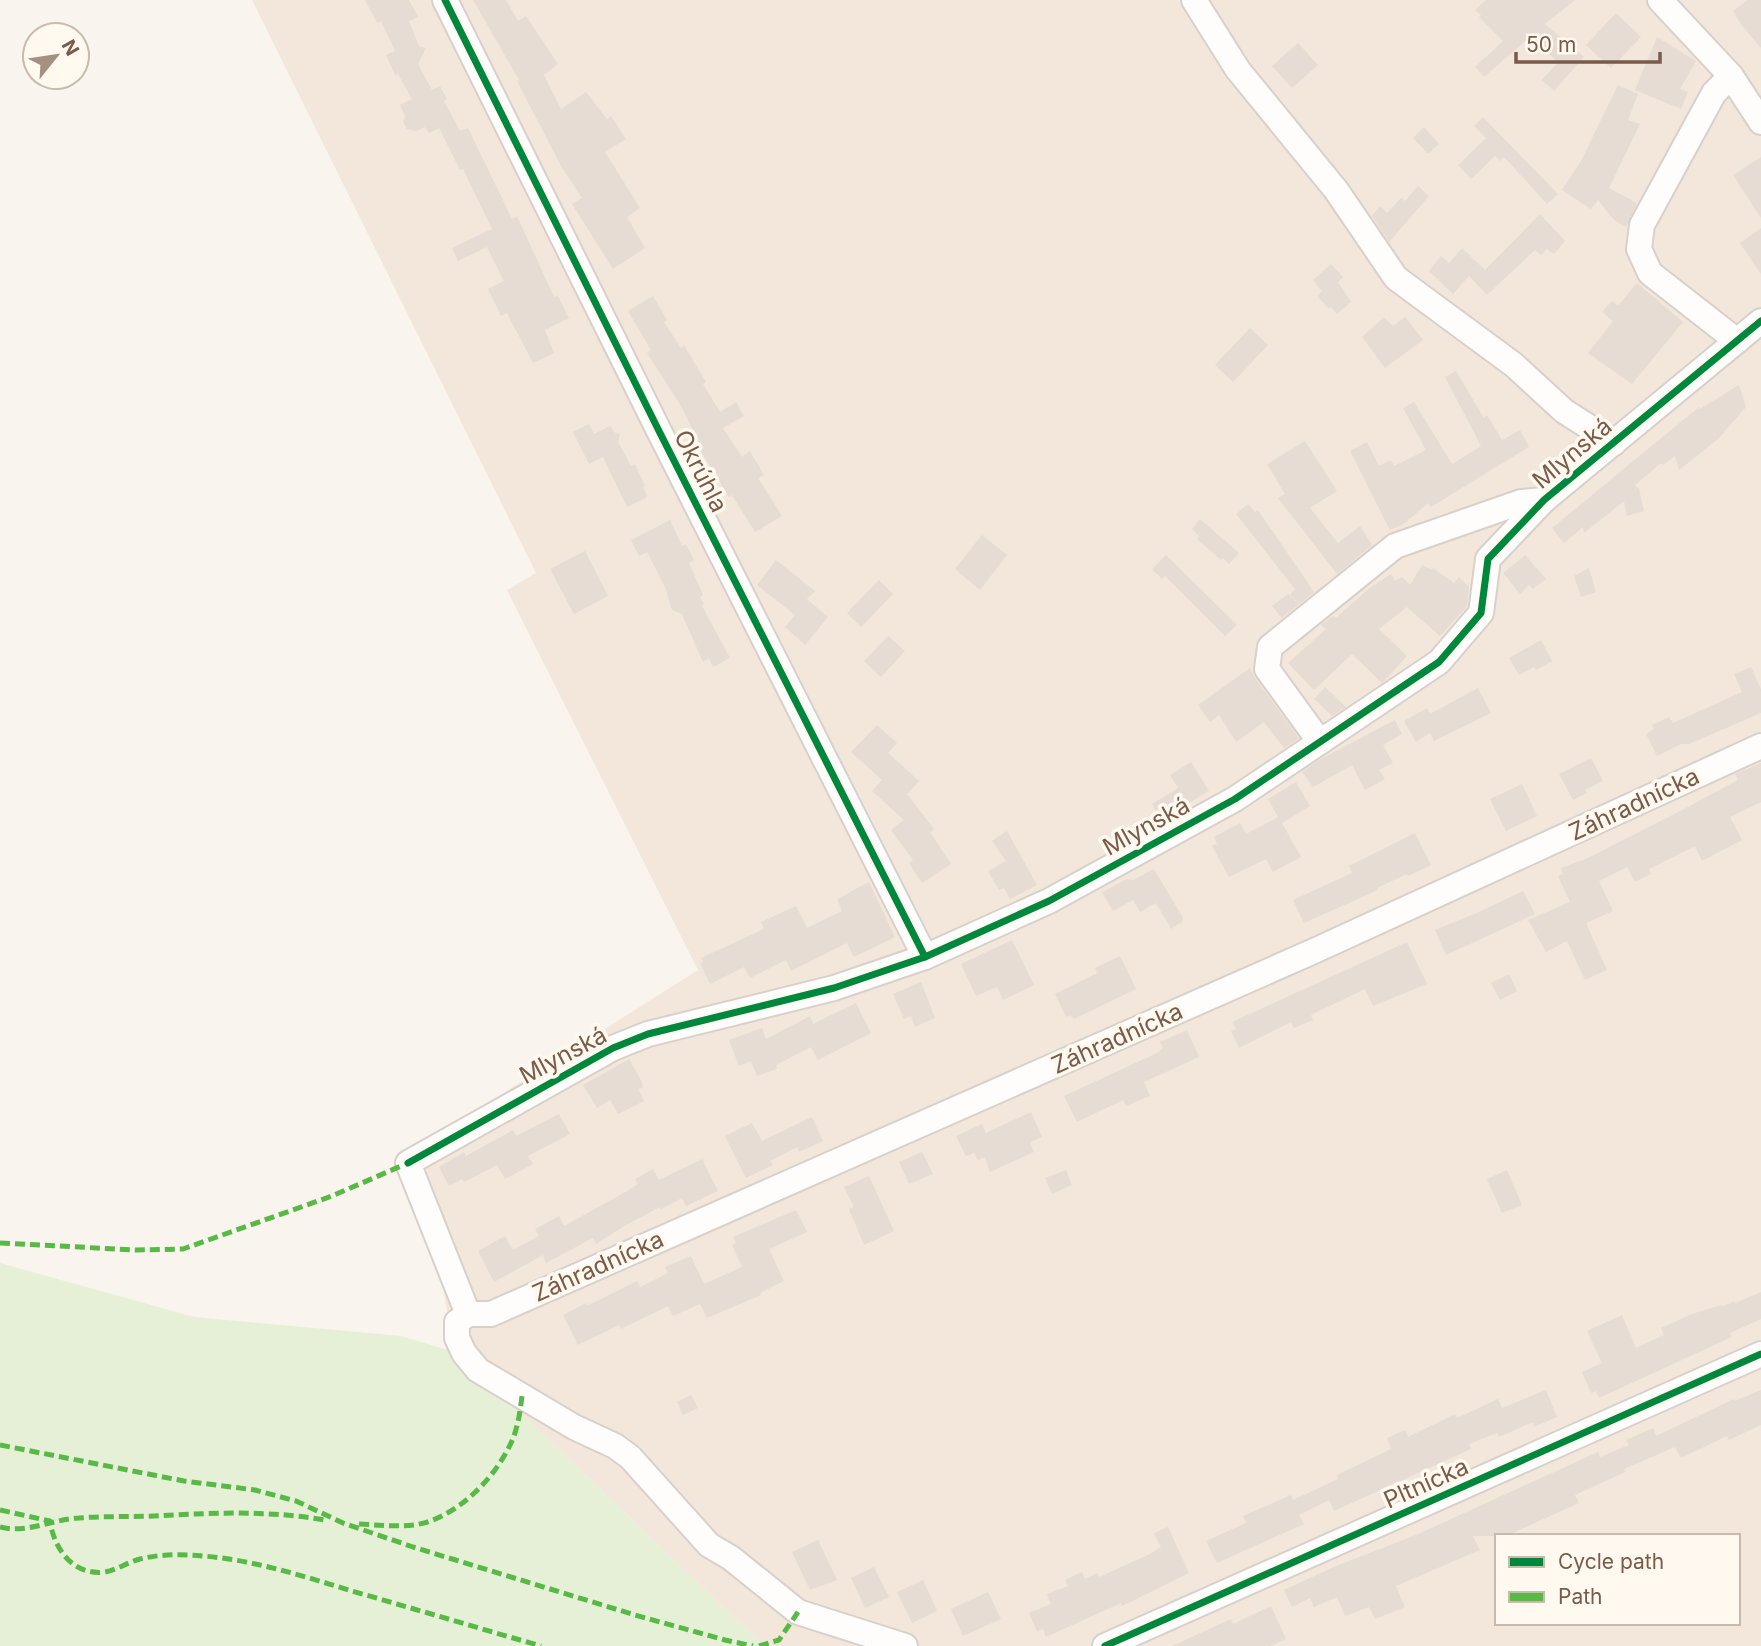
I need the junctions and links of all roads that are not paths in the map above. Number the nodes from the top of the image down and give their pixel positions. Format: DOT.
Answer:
graph roads {
  1 [pos="445,0"];
  2 [pos="1194,0"];
  3 [pos="1660,0"];
  4 [pos="1731,76"];
  5 [pos="1761,122"];
  6 [pos="1761,321"];
  7 [pos="1737,341"];
  8 [pos="1614,443"];
  9 [pos="1544,500"];
  10 [pos="1320,742"];
  11 [pos="1761,746"];
  12 [pos="925,957"];
  13 [pos="468,1314"];
  14 [pos="1761,1354"];
  15 [pos="905,1646"];
  16 [pos="1105,1646"];
  1 -- 12 [label="street, Okrúhla"];
  2 -- 8 [label="street"];
  3 -- 4 [label="street"];
  4 -- 5 [label="street"];
  4 -- 7 [label="street"];
  6 -- 7 [label="street, Mlynská"];
  7 -- 8 [label="street, Mlynská"];
  8 -- 9 [label="street, Mlynská"];
  9 -- 10 [label="street, Mlynská"];
  9 -- 10 [label="street, Mlynská"];
  10 -- 12 [label="street, Mlynská"];
  11 -- 13 [label="street, Záhradnícka"];
  12 -- 13 [label="street, Mlynská"];
  13 -- 15 [label="street"];
  14 -- 16 [label="street, Pltnícka"];
}
